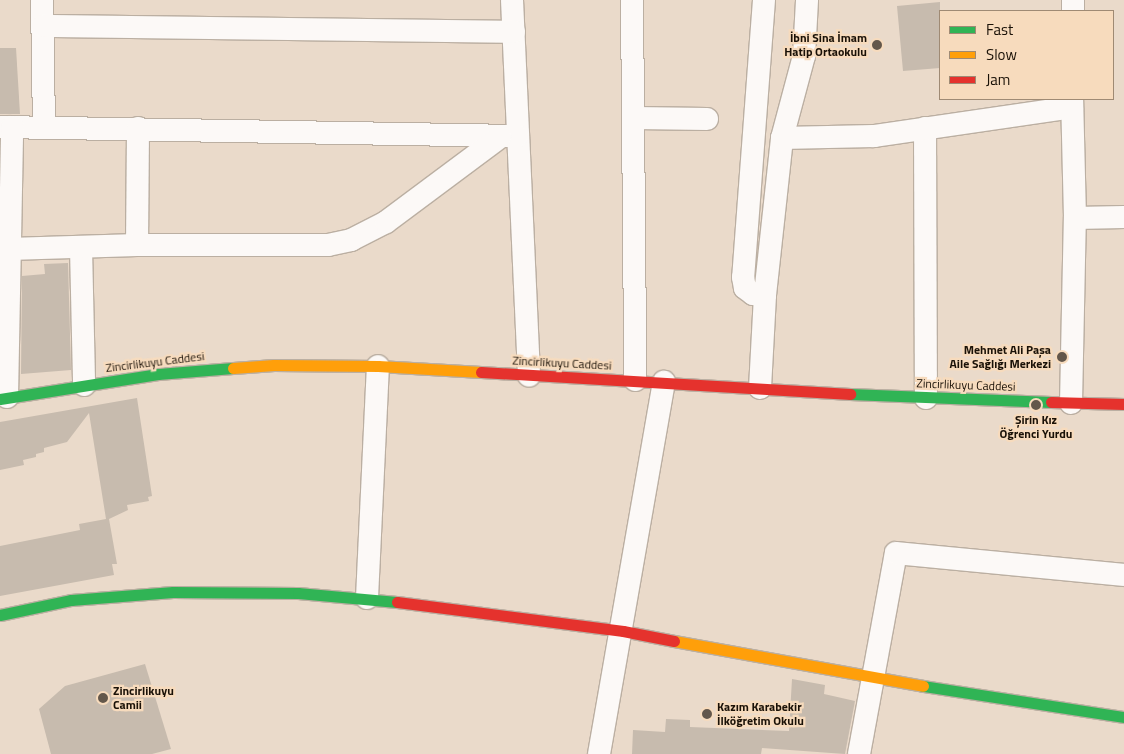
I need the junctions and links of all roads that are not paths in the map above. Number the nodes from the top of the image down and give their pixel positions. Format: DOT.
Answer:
graph roads {
  1 [pos="42,0"];
  2 [pos="512,0"];
  3 [pos="632,0"];
  4 [pos="764,0"];
  5 [pos="808,0"];
  6 [pos="43,26"];
  7 [pos="514,32"];
  8 [pos="1072,103"];
  9 [pos="635,118"];
  10 [pos="707,119"];
  11 [pos="6,127"];
  12 [pos="44,128"];
  13 [pos="138,128"];
  14 [pos="925,128"];
  15 [pos="508,137"];
  16 [pos="782,138"];
  17 [pos="1124,217"];
  18 [pos="1075,218"];
  19 [pos="137,245"];
  20 [pos="81,248"];
  21 [pos="9,249"];
  22 [pos="765,295"];
  23 [pos="378,366"];
  24 [pos="529,376"];
  25 [pos="635,380"];
  26 [pos="664,382"];
  27 [pos="84,385"];
  28 [pos="760,388"];
  29 [pos="3,398"];
  30 [pos="926,398"];
  31 [pos="1071,403"];
  32 [pos="1124,404"];
  33 [pos="1124,575"];
  34 [pos="367,598"];
  35 [pos="0,615"];
  36 [pos="623,631"];
  37 [pos="875,680"];
  38 [pos="1124,717"];
  39 [pos="599,754"];
  40 [pos="859,754"];
  1 -- 6 [label="street"];
  2 -- 7 [label="street"];
  3 -- 9 [label="street"];
  4 -- 22 [label="street"];
  5 -- 16 [label="street"];
  6 -- 7 [label="street"];
  6 -- 12 [label="street"];
  7 -- 15 [label="street"];
  8 -- 14 [label="street"];
  8 -- 18 [label="street"];
  9 -- 10 [label="street"];
  9 -- 25 [label="street"];
  11 -- 12 [label="street"];
  11 -- 21 [label="street"];
  12 -- 13 [label="street"];
  13 -- 15 [label="street"];
  13 -- 19 [label="street"];
  14 -- 16 [label="street"];
  14 -- 30 [label="street"];
  15 -- 19 [label="street"];
  15 -- 24 [label="street"];
  16 -- 22 [label="street"];
  17 -- 18 [label="street"];
  18 -- 31 [label="street"];
  19 -- 20 [label="street"];
  20 -- 21 [label="street"];
  20 -- 27 [label="street"];
  21 -- 29 [label="street"];
  22 -- 28 [label="street"];
  23 -- 24 [label="street, Zincirlikuyu Caddesi"];
  23 -- 27 [label="street, Zincirlikuyu Caddesi"];
  23 -- 34 [label="street"];
  24 -- 25 [label="street, Zincirlikuyu Caddesi"];
  25 -- 26 [label="street, Zincirlikuyu Caddesi"];
  26 -- 28 [label="street, Zincirlikuyu Caddesi"];
  26 -- 36 [label="street"];
  27 -- 29 [label="street, Zincirlikuyu Caddesi"];
  28 -- 30 [label="street, Zincirlikuyu Caddesi"];
  30 -- 31 [label="street, Zincirlikuyu Caddesi"];
  31 -- 32 [label="street, Zincirlikuyu Caddesi"];
  33 -- 37 [label="street"];
  34 -- 35 [label="street"];
  34 -- 36 [label="street"];
  36 -- 37 [label="street"];
  36 -- 39 [label="street"];
  37 -- 38 [label="street"];
  37 -- 40 [label="street"];
}
